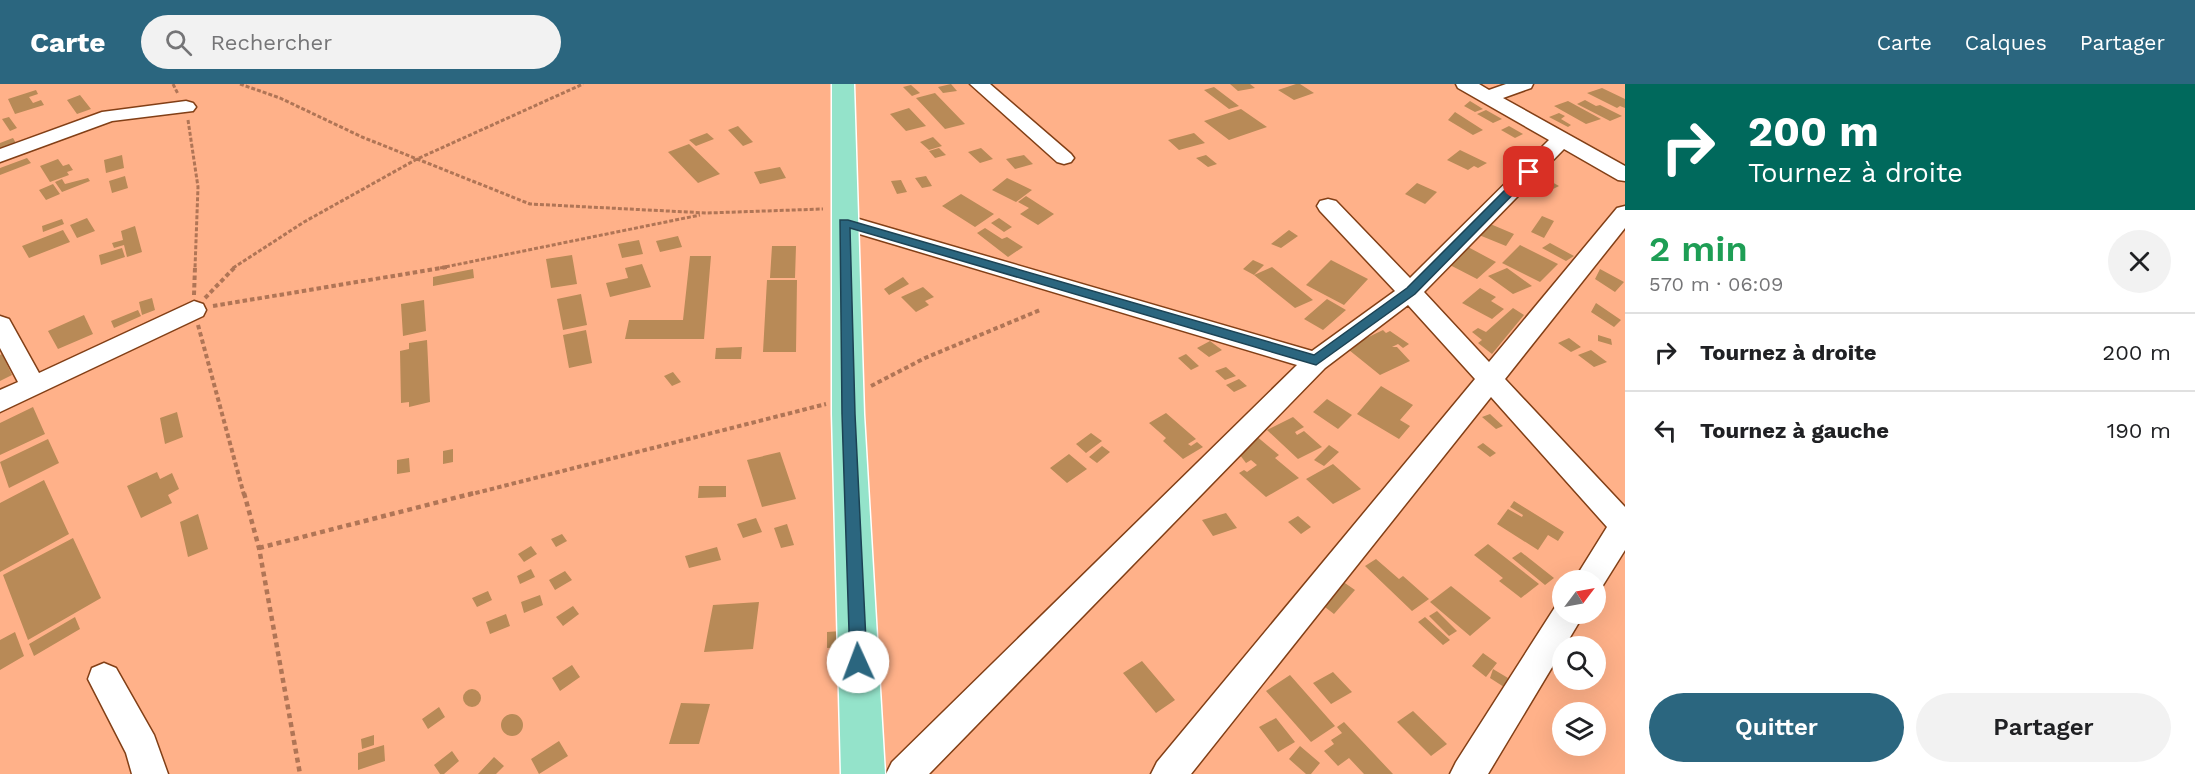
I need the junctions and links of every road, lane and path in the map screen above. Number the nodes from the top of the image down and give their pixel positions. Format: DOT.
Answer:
graph roads {
  1 [pos="173,84"];
  2 [pos="240,84"];
  3 [pos="583,84"];
  4 [pos="843,84"];
  5 [pos="978,84"];
  6 [pos="1465,84"];
  7 [pos="1524,84"];
  8 [pos="1488,97"];
  9 [pos="186,107"];
  10 [pos="1563,138"];
  11 [pos="0,156"];
  12 [pos="1064,158"];
  13 [pos="417,159"];
  14 [pos="1625,175"];
  15 [pos="1328,206"];
  16 [pos="707,213"];
  17 [pos="1625,213"];
  18 [pos="844,215"];
  19 [pos="1411,291"];
  20 [pos="194,309"];
  21 [pos="1040,310"];
  22 [pos="0,325"];
  23 [pos="1316,361"];
  24 [pos="1489,381"];
  25 [pos="33,387"];
  26 [pos="848,398"];
  27 [pos="0,402"];
  28 [pos="1624,526"];
  29 [pos="260,548"];
  30 [pos="1595,570"];
  31 [pos="1562,624"];
  32 [pos="104,679"];
  33 [pos="150,774"];
  34 [pos="300,774"];
  35 [pos="863,774"];
  36 [pos="904,774"];
  37 [pos="1169,774"];
  38 [pos="1468,774"];
  1 -- 9 [label="path"];
  2 -- 13 [label="path"];
  3 -- 13 [label="path"];
  4 -- 18 [label="main road"];
  5 -- 12 [label="street"];
  6 -- 8 [label="street"];
  7 -- 8 [label="street"];
  8 -- 10 [label="street"];
  9 -- 11 [label="street"];
  9 -- 20 [label="path"];
  10 -- 14 [label="street"];
  10 -- 19 [label="street"];
  13 -- 16 [label="path"];
  13 -- 20 [label="path"];
  15 -- 19 [label="street"];
  16 -- 18 [label="path"];
  16 -- 20 [label="path"];
  17 -- 24 [label="street"];
  18 -- 23 [label="street"];
  18 -- 26 [label="main road"];
  19 -- 23 [label="street"];
  19 -- 24 [label="street"];
  20 -- 25 [label="street"];
  20 -- 29 [label="path"];
  21 -- 26 [label="path"];
  22 -- 25 [label="street"];
  23 -- 36 [label="street"];
  24 -- 28 [label="street"];
  24 -- 37 [label="street"];
  25 -- 27 [label="street"];
  26 -- 29 [label="path"];
  26 -- 35 [label="main road"];
  28 -- 30 [label="street"];
  29 -- 34 [label="path"];
  31 -- 38 [label="street"];
  32 -- 33 [label="street"];
}
